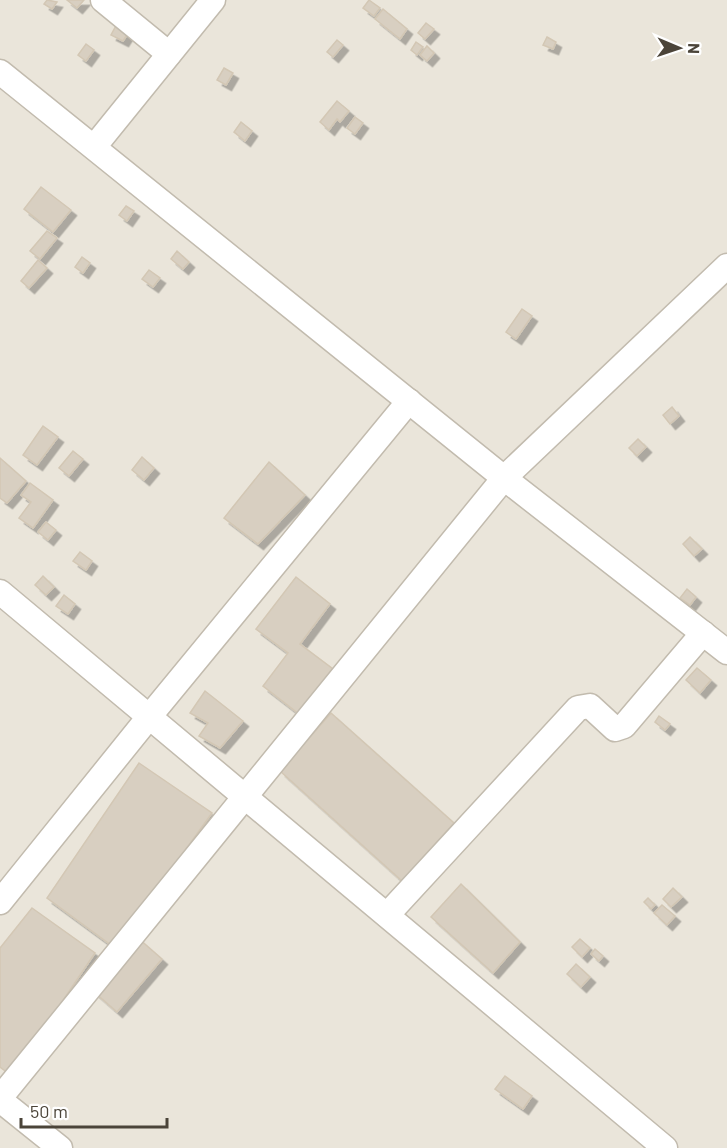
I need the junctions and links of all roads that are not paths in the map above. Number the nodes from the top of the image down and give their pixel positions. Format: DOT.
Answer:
graph roads {
  1 [pos="103,0"];
  2 [pos="213,0"];
  3 [pos="169,54"];
  4 [pos="0,72"];
  5 [pos="94,147"];
  6 [pos="727,266"];
  7 [pos="409,401"];
  8 [pos="504,478"];
  9 [pos="0,592"];
  10 [pos="703,633"];
  11 [pos="727,652"];
  12 [pos="149,717"];
  13 [pos="245,798"];
  14 [pos="0,902"];
  15 [pos="387,915"];
  16 [pos="0,1099"];
  17 [pos="60,1148"];
  18 [pos="666,1148"];
  1 -- 3 [label="street"];
  2 -- 3 [label="street"];
  3 -- 5 [label="street"];
  4 -- 5 [label="street"];
  5 -- 7 [label="street"];
  6 -- 8 [label="street"];
  7 -- 8 [label="street"];
  7 -- 12 [label="street"];
  8 -- 10 [label="street"];
  8 -- 13 [label="street"];
  9 -- 12 [label="street"];
  10 -- 11 [label="street"];
  10 -- 15 [label="street"];
  12 -- 13 [label="street"];
  12 -- 14 [label="street"];
  13 -- 15 [label="street"];
  13 -- 16 [label="street"];
  15 -- 18 [label="street"];
  16 -- 17 [label="street"];
}
